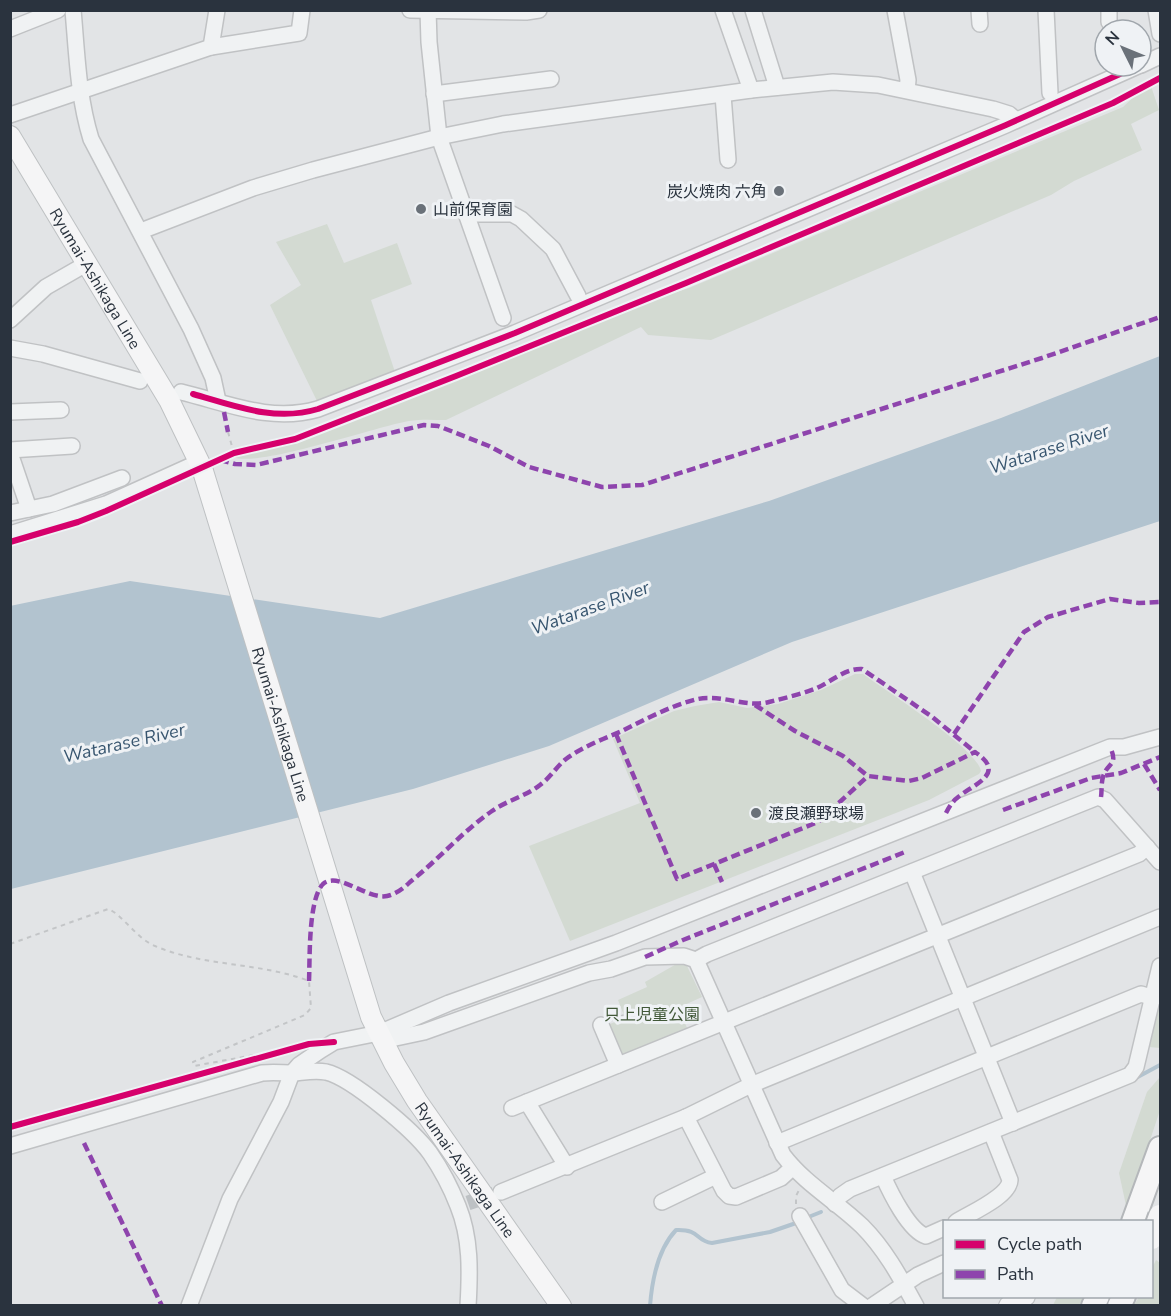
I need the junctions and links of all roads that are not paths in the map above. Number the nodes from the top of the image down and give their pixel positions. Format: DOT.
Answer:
graph roads {
  1 [pos="58,10"];
  2 [pos="73,10"];
  3 [pos="217,10"];
  4 [pos="302,10"];
  5 [pos="410,10"];
  6 [pos="538,10"];
  7 [pos="723,10"];
  8 [pos="753,10"];
  9 [pos="895,10"];
  10 [pos="1046,10"];
  11 [pos="1156,10"];
  12 [pos="428,11"];
  13 [pos="511,11"];
  14 [pos="10,29"];
  15 [pos="1161,34"];
  16 [pos="211,47"];
  17 [pos="1111,78"];
  18 [pos="551,79"];
  19 [pos="777,87"];
  20 [pos="751,90"];
  21 [pos="907,90"];
  22 [pos="80,93"];
  23 [pos="1050,93"];
  24 [pos="434,94"];
  25 [pos="723,95"];
  26 [pos="10,116"];
  27 [pos="1016,120"];
  28 [pos="10,136"];
  29 [pos="440,137"];
  30 [pos="728,160"];
  31 [pos="466,214"];
  32 [pos="141,231"];
  33 [pos="86,264"];
  34 [pos="578,296"];
  35 [pos="502,318"];
  36 [pos="10,320"];
  37 [pos="10,348"];
  38 [pos="135,379"];
  39 [pos="187,393"];
  40 [pos="218,401"];
  41 [pos="61,410"];
  42 [pos="10,412"];
  43 [pos="72,446"];
  44 [pos="10,451"];
  45 [pos="202,468"];
  46 [pos="122,478"];
  47 [pos="29,509"];
  48 [pos="10,513"];
  49 [pos="10,534"];
  50 [pos="1161,737"];
  51 [pos="1147,847"];
  52 [pos="1161,862"];
  53 [pos="912,872"];
  54 [pos="1161,917"];
  55 [pos="938,936"];
  56 [pos="696,960"];
  57 [pos="1161,966"];
  58 [pos="963,998"];
  59 [pos="1154,998"];
  60 [pos="724,1023"];
  61 [pos="375,1025"];
  62 [pos="601,1025"];
  63 [pos="987,1058"];
  64 [pos="618,1065"];
  65 [pos="292,1073"];
  66 [pos="751,1085"];
  67 [pos="527,1102"];
  68 [pos="512,1108"];
  69 [pos="686,1117"];
  70 [pos="1013,1123"];
  71 [pos="990,1132"];
  72 [pos="777,1143"];
  73 [pos="10,1146"];
  74 [pos="1161,1148"];
  75 [pos="567,1167"];
  76 [pos="793,1167"];
  77 [pos="716,1176"];
  78 [pos="883,1176"];
  79 [pos="501,1192"];
  80 [pos="662,1202"];
  81 [pos="835,1204"];
  82 [pos="800,1216"];
  83 [pos="958,1220"];
  84 [pos="1152,1220"];
  85 [pos="943,1229"];
  86 [pos="943,1264"];
  87 [pos="904,1283"];
  88 [pos="189,1305"];
  89 [pos="468,1305"];
  90 [pos="561,1305"];
  91 [pos="863,1305"];
  92 [pos="872,1305"];
  93 [pos="916,1305"];
  1 -- 14 [label="street"];
  2 -- 22 [label="street"];
  3 -- 16 [label="street"];
  4 -- 16 [label="street"];
  5 -- 12 [label="street"];
  6 -- 13 [label="street"];
  7 -- 20 [label="street"];
  8 -- 19 [label="street"];
  9 -- 21 [label="street"];
  10 -- 23 [label="street"];
  11 -- 15 [label="street"];
  12 -- 13 [label="street"];
  12 -- 24 [label="street"];
  16 -- 22 [label="street"];
  17 -- 27 [label="street"];
  18 -- 24 [label="street"];
  19 -- 20 [label="street"];
  19 -- 21 [label="street"];
  20 -- 25 [label="street"];
  21 -- 27 [label="street"];
  22 -- 26 [label="street"];
  22 -- 32 [label="street"];
  24 -- 29 [label="street"];
  25 -- 29 [label="street"];
  25 -- 30 [label="street"];
  27 -- 40 [label="street"];
  28 -- 33 [label="main road, Ryumai-Ashikaga Line"];
  29 -- 31 [label="street"];
  29 -- 32 [label="street"];
  31 -- 34 [label="street"];
  31 -- 35 [label="street"];
  32 -- 40 [label="street"];
  33 -- 36 [label="street"];
  33 -- 45 [label="main road, Ryumai-Ashikaga Line"];
  37 -- 38 [label="street"];
  39 -- 40 [label="street"];
  41 -- 42 [label="street"];
  43 -- 44 [label="street"];
  44 -- 47 [label="street"];
  45 -- 49 [label="street"];
  45 -- 61 [label="main road, Ryumai-Ashikaga Line"];
  46 -- 47 [label="street"];
  47 -- 48 [label="street"];
  50 -- 61 [label="street"];
  51 -- 52 [label="street"];
  51 -- 53 [label="street"];
  51 -- 55 [label="street"];
  53 -- 55 [label="street"];
  53 -- 56 [label="street"];
  54 -- 58 [label="street"];
  55 -- 58 [label="street"];
  55 -- 60 [label="street"];
  56 -- 60 [label="street"];
  56 -- 61 [label="street"];
  57 -- 59 [label="street"];
  58 -- 63 [label="street"];
  58 -- 66 [label="street"];
  59 -- 63 [label="street"];
  59 -- 70 [label="street"];
  60 -- 64 [label="street"];
  60 -- 66 [label="street"];
  61 -- 65 [label="street"];
  61 -- 90 [label="main road, Ryumai-Ashikaga Line"];
  62 -- 64 [label="street"];
  63 -- 70 [label="street"];
  63 -- 72 [label="street"];
  64 -- 67 [label="street"];
  65 -- 73 [label="street"];
  65 -- 88 [label="street"];
  65 -- 89 [label="street"];
  66 -- 69 [label="street"];
  66 -- 72 [label="street"];
  67 -- 68 [label="street"];
  67 -- 75 [label="street"];
  69 -- 75 [label="street"];
  69 -- 77 [label="street"];
  70 -- 71 [label="street"];
  71 -- 78 [label="street"];
  71 -- 83 [label="street"];
  72 -- 76 [label="street"];
  74 -- 84 [label="highway"];
  75 -- 79 [label="street"];
  76 -- 77 [label="street"];
  76 -- 81 [label="street"];
  77 -- 80 [label="street"];
  78 -- 81 [label="street"];
  78 -- 85 [label="street"];
  81 -- 87 [label="street"];
  82 -- 91 [label="street"];
  86 -- 87 [label="street"];
  87 -- 92 [label="street"];
  87 -- 93 [label="street"];
}
